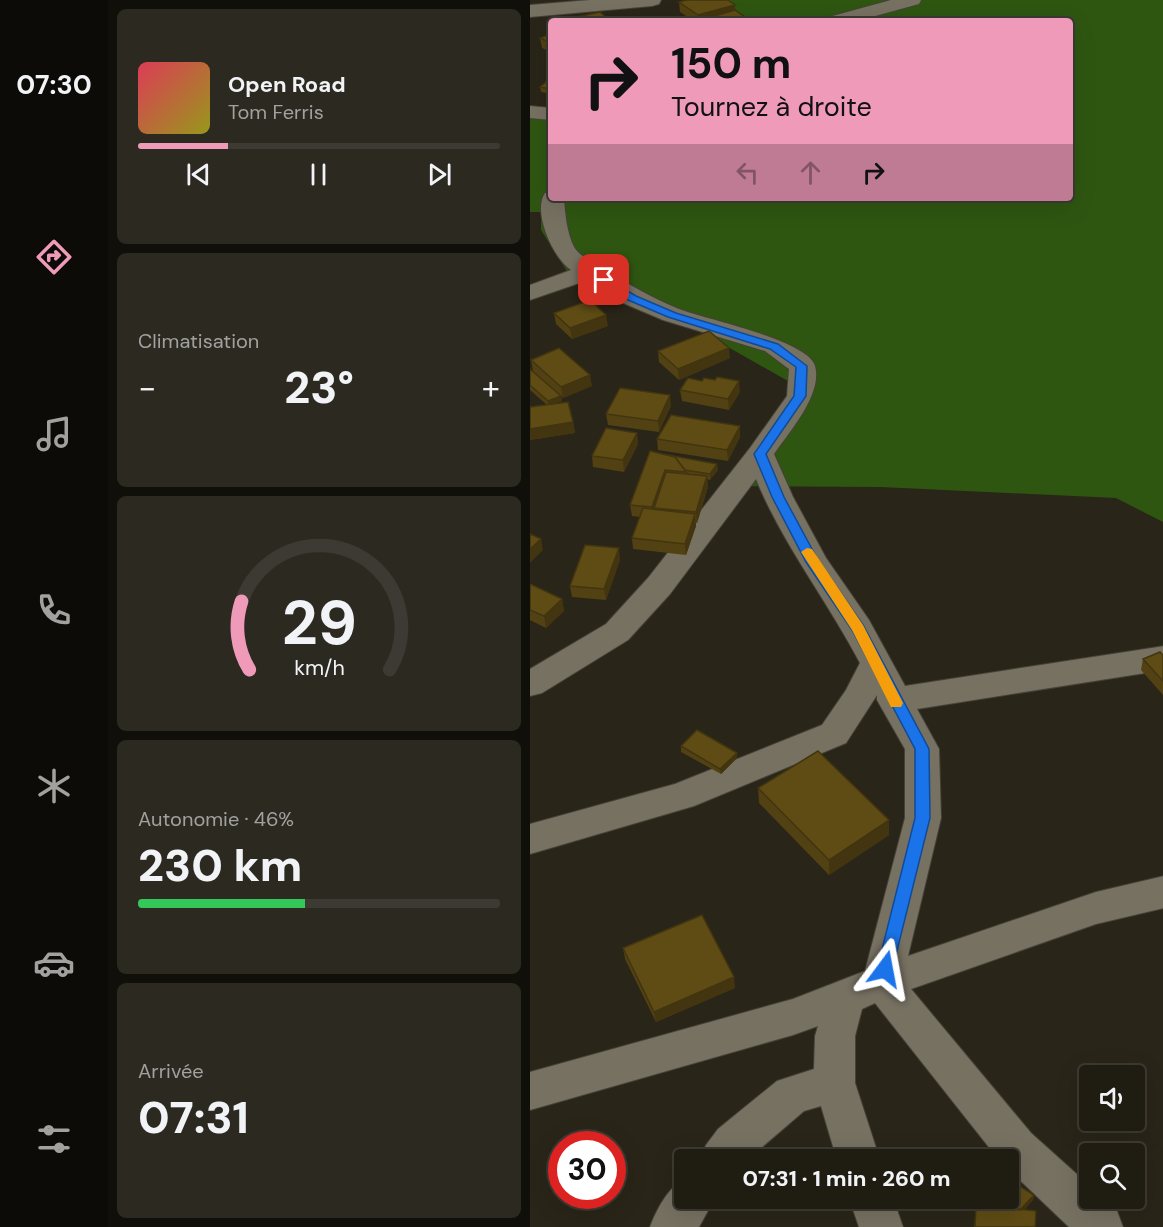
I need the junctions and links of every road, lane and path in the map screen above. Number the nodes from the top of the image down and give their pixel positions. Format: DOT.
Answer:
graph roads {
  1 [pos="652,0"];
  2 [pos="912,0"];
  3 [pos="538,7"];
  4 [pos="847,18"];
  5 [pos="530,112"];
  6 [pos="548,114"];
  7 [pos="553,201"];
  8 [pos="590,271"];
  9 [pos="530,292"];
  10 [pos="760,454"];
  11 [pos="1163,658"];
  12 [pos="876,663"];
  13 [pos="530,684"];
  14 [pos="894,700"];
  15 [pos="530,839"];
  16 [pos="1163,892"];
  17 [pos="882,982"];
  18 [pos="845,998"];
  19 [pos="834,1083"];
  20 [pos="530,1091"];
  21 [pos="729,1149"];
  22 [pos="855,1149"];
  23 [pos="685,1209"];
  24 [pos="672,1227"];
  25 [pos="1101,1227"];
  1 -- 3 [label="street"];
  2 -- 4 [label="street"];
  5 -- 6 [label="street"];
  7 -- 8 [label="street"];
  8 -- 9 [label="street"];
  8 -- 10 [label="street"];
  10 -- 12 [label="street"];
  10 -- 13 [label="street"];
  11 -- 14 [label="street"];
  12 -- 14 [label="street"];
  12 -- 15 [label="street"];
  14 -- 17 [label="street"];
  16 -- 17 [label="street"];
  17 -- 18 [label="street"];
  17 -- 25 [label="street"];
  18 -- 19 [label="street"];
  18 -- 20 [label="street"];
  19 -- 21 [label="street"];
  19 -- 22 [label="street"];
  23 -- 24 [label="street"];
}
